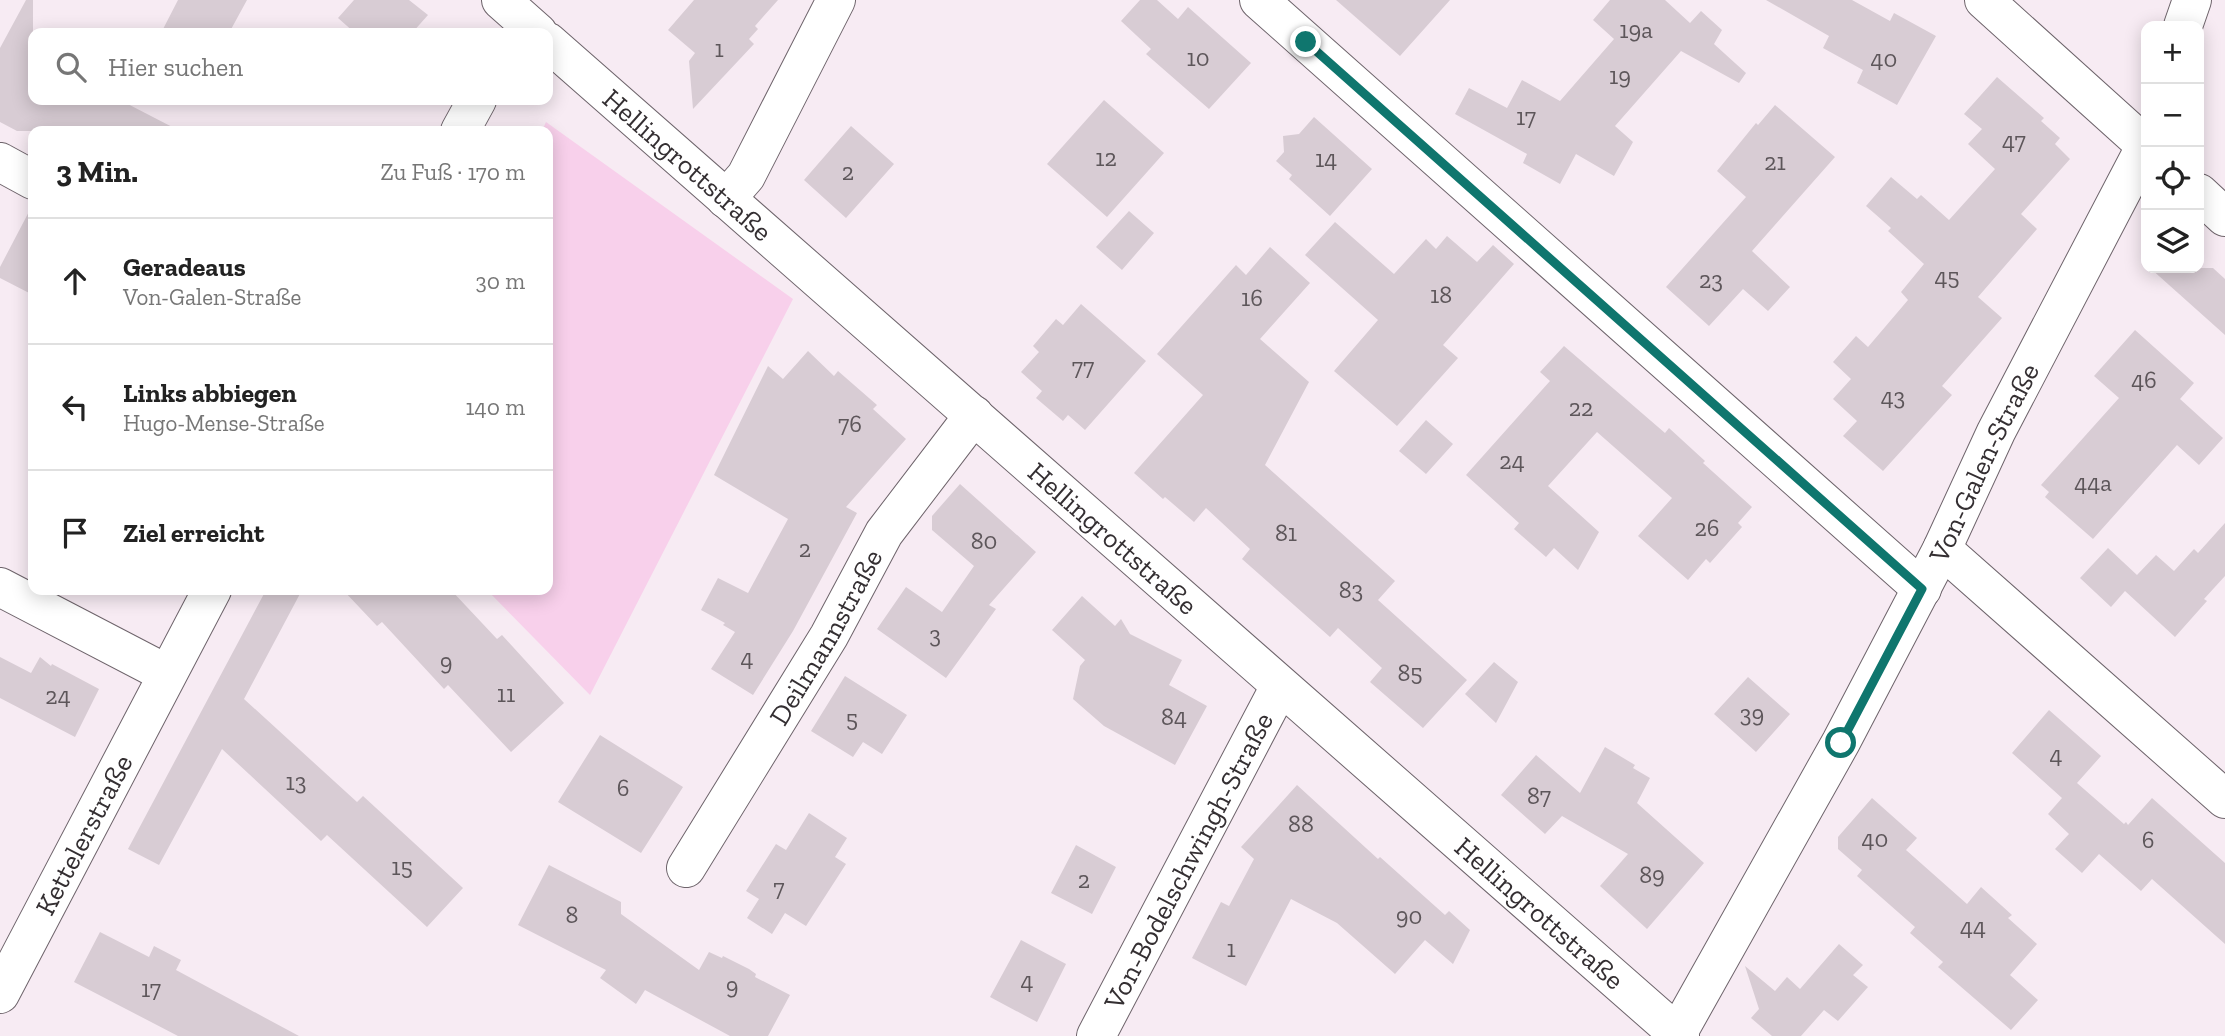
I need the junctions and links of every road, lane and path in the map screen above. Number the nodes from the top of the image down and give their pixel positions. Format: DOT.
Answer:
graph roads {
  1 [pos="836,0"];
  2 [pos="1259,0"];
  3 [pos="1984,0"];
  4 [pos="2192,0"];
  5 [pos="2185,21"];
  6 [pos="553,50"];
  7 [pos="474,105"];
  8 [pos="463,126"];
  9 [pos="2141,141"];
  10 [pos="2145,147"];
  11 [pos="2204,198"];
  12 [pos="726,199"];
  13 [pos="2225,217"];
  14 [pos="974,415"];
  15 [pos="1942,550"];
  16 [pos="0,587"];
  17 [pos="1922,589"];
  18 [pos="209,595"];
  19 [pos="167,674"];
  20 [pos="1280,686"];
  21 [pos="2225,799"];
  22 [pos="686,868"];
  23 [pos="0,994"];
  24 [pos="1678,1035"];
  25 [pos="1096,1036"];
  1 -- 12 [label="street"];
  2 -- 17 [label="street"];
  3 -- 9 [label="street"];
  4 -- 5 [label="street"];
  6 -- 12 [label="street, Hellingrottstraße"];
  7 -- 8 [label="street"];
  10 -- 15 [label="street, Von-Galen-Straße"];
  11 -- 13 [label="street"];
  12 -- 14 [label="street, Hellingrottstraße"];
  14 -- 20 [label="street, Hellingrottstraße"];
  14 -- 22 [label="street, Deilmannstraße"];
  15 -- 17 [label="street, Von-Galen-Straße"];
  15 -- 21 [label="street"];
  16 -- 19 [label="street"];
  17 -- 24 [label="street, Von-Galen-Straße"];
  18 -- 19 [label="street, Kettelerstraße"];
  19 -- 23 [label="street, Kettelerstraße"];
  20 -- 24 [label="street, Hellingrottstraße"];
  20 -- 25 [label="street, Von-Bodelschwingh-Straße"];
}
